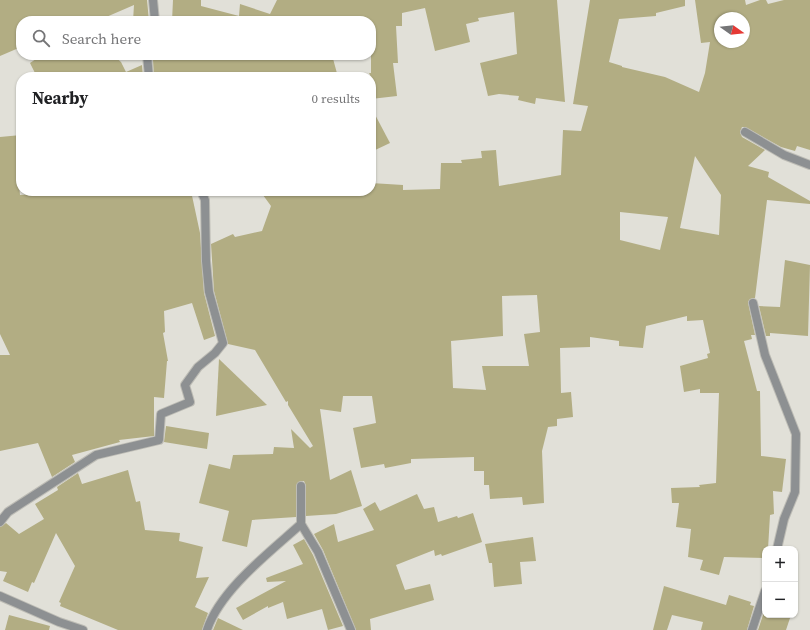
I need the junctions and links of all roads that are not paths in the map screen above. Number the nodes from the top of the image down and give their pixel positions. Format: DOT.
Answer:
graph roads {
  1 [pos="153,0"];
  2 [pos="155,16"];
  3 [pos="147,60"];
  4 [pos="149,72"];
  5 [pos="745,132"];
  6 [pos="810,165"];
  7 [pos="203,196"];
  8 [pos="753,302"];
  9 [pos="301,486"];
  10 [pos="0,522"];
  11 [pos="300,524"];
  12 [pos="778,546"];
  13 [pos="0,596"];
  14 [pos="762,600"];
  15 [pos="83,630"];
  16 [pos="207,630"];
  17 [pos="351,630"];
  18 [pos="752,630"];
  1 -- 2 [label="street"];
  3 -- 4 [label="street"];
  5 -- 6 [label="street"];
  7 -- 10 [label="street"];
  8 -- 12 [label="street"];
  9 -- 11 [label="street"];
  11 -- 16 [label="street"];
  11 -- 17 [label="street"];
  13 -- 15 [label="street"];
  14 -- 18 [label="street"];
}
